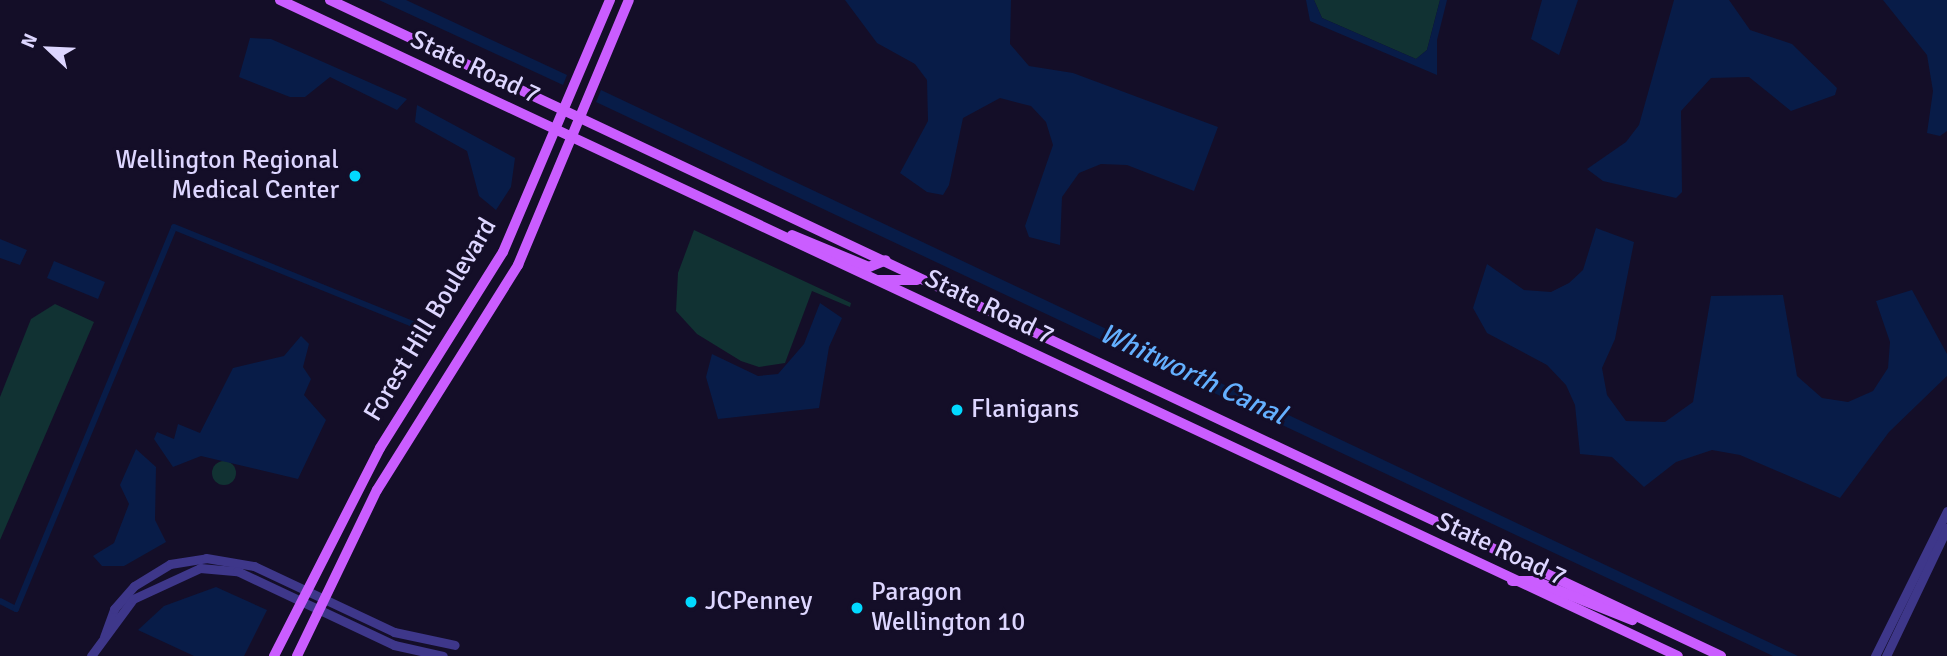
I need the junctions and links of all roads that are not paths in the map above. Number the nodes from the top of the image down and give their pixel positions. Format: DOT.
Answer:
graph roads {
  1 [pos="280,0"];
  2 [pos="330,0"];
  3 [pos="610,0"];
  4 [pos="629,0"];
  5 [pos="565,108"];
  6 [pos="582,116"];
  7 [pos="555,131"];
  8 [pos="573,140"];
  9 [pos="779,233"];
  10 [pos="886,260"];
  11 [pos="879,281"];
  12 [pos="943,287"];
  13 [pos="462,323"];
  14 [pos="462,354"];
  15 [pos="1947,511"];
  16 [pos="1947,528"];
  17 [pos="1512,581"];
  18 [pos="305,590"];
  19 [pos="325,599"];
  20 [pos="300,601"];
  21 [pos="319,611"];
  22 [pos="1658,626"];
  23 [pos="104,637"];
  24 [pos="455,645"];
  25 [pos="91,656"];
  26 [pos="274,656"];
  27 [pos="298,656"];
  28 [pos="443,656"];
  29 [pos="1678,656"];
  30 [pos="1721,656"];
  31 [pos="1875,656"];
  32 [pos="1886,656"];
  1 -- 7 [label="main road, State Road 7"];
  2 -- 5 [label="main road, State Road 7"];
  3 -- 5 [label="main road, Forest Hill Boulevard"];
  4 -- 6 [label="main road, Forest Hill Boulevard"];
  5 -- 6 [label="main road, State Road 7"];
  5 -- 7 [label="main road, Forest Hill Boulevard"];
  6 -- 8 [label="main road, Forest Hill Boulevard"];
  6 -- 10 [label="main road, State Road 7"];
  7 -- 8 [label="main road, State Road 7"];
  7 -- 13 [label="main road, Forest Hill Boulevard"];
  8 -- 9 [label="main road, State Road 7"];
  8 -- 14 [label="main road, Forest Hill Boulevard"];
  9 -- 10 [label="main road"];
  9 -- 11 [label="main road, State Road 7"];
  10 -- 12 [label="main road, State Road 7"];
  11 -- 12 [label="main road"];
  11 -- 17 [label="main road, State Road 7"];
  12 -- 22 [label="main road, State Road 7"];
  13 -- 14 [label="main road"];
  13 -- 18 [label="main road, Forest Hill Boulevard"];
  14 -- 19 [label="main road, Forest Hill Boulevard"];
  15 -- 31 [label="street"];
  16 -- 32 [label="street"];
  17 -- 22 [label="main road"];
  17 -- 29 [label="main road, State Road 7"];
  18 -- 19 [label="street"];
  18 -- 20 [label="main road, Forest Hill Boulevard"];
  18 -- 23 [label="street"];
  19 -- 21 [label="main road, Forest Hill Boulevard"];
  19 -- 24 [label="street"];
  20 -- 21 [label="street"];
  20 -- 23 [label="street"];
  20 -- 26 [label="main road, Forest Hill Boulevard"];
  21 -- 27 [label="main road, Forest Hill Boulevard"];
  21 -- 28 [label="street"];
  22 -- 30 [label="main road, State Road 7"];
  23 -- 25 [label="street"];
}
